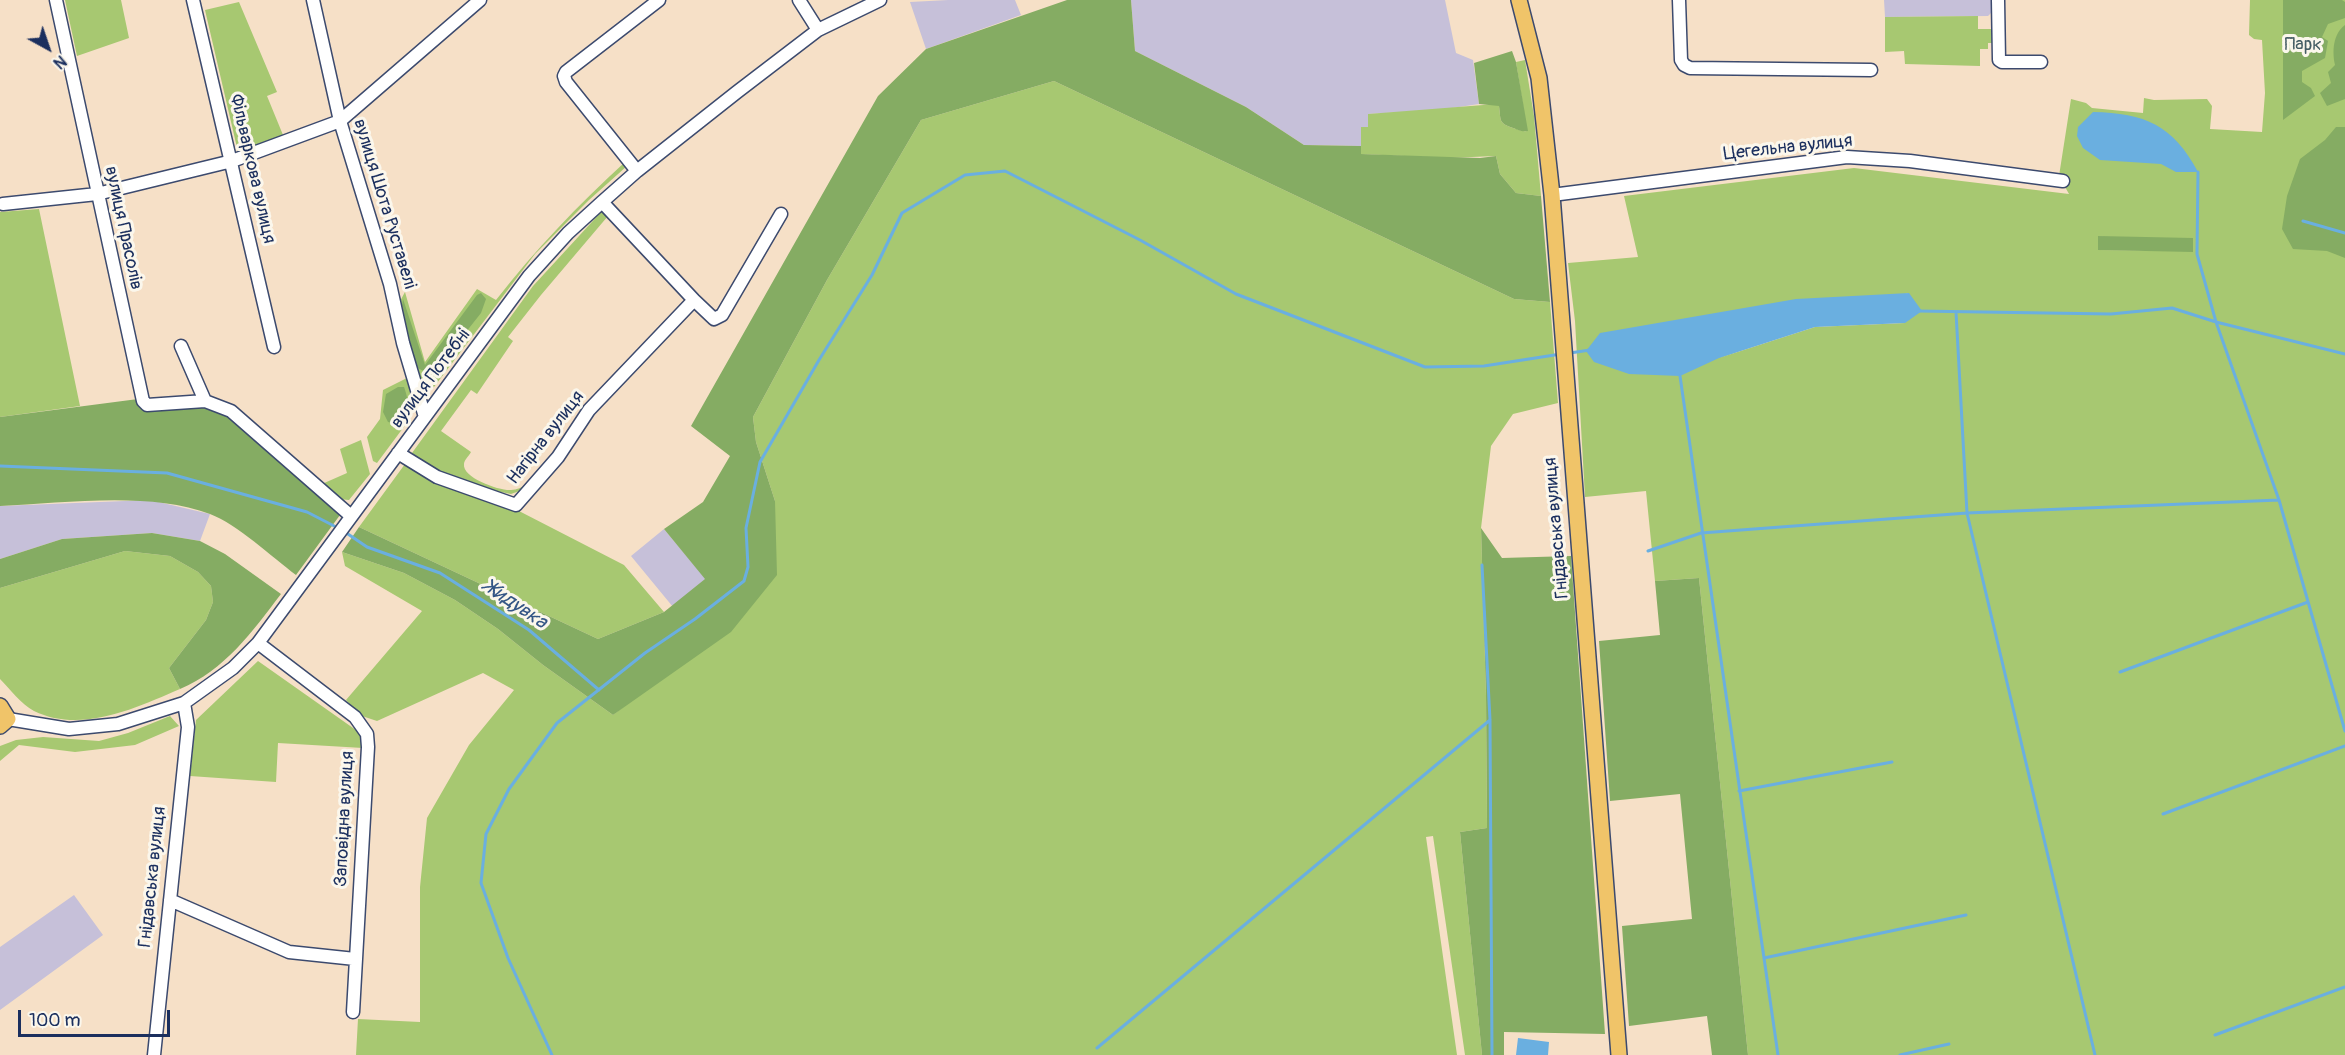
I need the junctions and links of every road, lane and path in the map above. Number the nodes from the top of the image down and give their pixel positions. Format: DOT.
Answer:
graph roads {
  1 [pos="56,0"];
  2 [pos="193,0"];
  3 [pos="313,0"];
  4 [pos="480,0"];
  5 [pos="659,0"];
  6 [pos="799,0"];
  7 [pos="880,0"];
  8 [pos="1520,0"];
  9 [pos="1678,0"];
  10 [pos="1998,0"];
  11 [pos="818,30"];
  12 [pos="2041,62"];
  13 [pos="1871,70"];
  14 [pos="340,121"];
  15 [pos="232,161"];
  16 [pos="637,171"];
  17 [pos="2063,181"];
  18 [pos="97,194"];
  19 [pos="1552,195"];
  20 [pos="602,202"];
  21 [pos="3,204"];
  22 [pos="781,214"];
  23 [pos="694,300"];
  24 [pos="181,346"];
  25 [pos="274,347"];
  26 [pos="205,401"];
  27 [pos="425,417"];
  28 [pos="398,453"];
  29 [pos="349,519"];
  30 [pos="258,643"];
  31 [pos="184,703"];
  32 [pos="3,717"];
  33 [pos="170,900"];
  34 [pos="355,959"];
  35 [pos="353,1012"];
  36 [pos="154,1055"];
  37 [pos="1619,1055"];
  1 -- 18 [label="street, вулиця Прасолів"];
  2 -- 15 [label="street, Фільваркова вулиця"];
  3 -- 14 [label="street, вулиця Шота Руставелі"];
  4 -- 14 [label="street"];
  5 -- 16 [label="street"];
  6 -- 11 [label="street"];
  7 -- 11 [label="street, вулиця Потебні"];
  8 -- 19 [label="main road, Гнідавська вулиця"];
  9 -- 13 [label="street"];
  10 -- 12 [label="street"];
  11 -- 16 [label="street, вулиця Потебні"];
  14 -- 15 [label="street"];
  14 -- 27 [label="street, вулиця Шота Руставелі"];
  15 -- 18 [label="street"];
  15 -- 25 [label="street, Фільваркова вулиця"];
  16 -- 20 [label="street, вулиця Потебні"];
  17 -- 19 [label="street, Цегельна вулиця"];
  18 -- 21 [label="street"];
  18 -- 26 [label="street, вулиця Прасолів"];
  19 -- 37 [label="main road, Гнідавська вулиця"];
  20 -- 23 [label="street"];
  20 -- 27 [label="street, вулиця Потебні"];
  22 -- 23 [label="street"];
  23 -- 28 [label="street, Нагірна вулиця"];
  24 -- 26 [label="street"];
  26 -- 29 [label="street"];
  27 -- 28 [label="street, вулиця Потебні"];
  28 -- 29 [label="street, вулиця Потебні"];
  29 -- 30 [label="street, вулиця Потебні"];
  30 -- 31 [label="street, вулиця Потебні"];
  30 -- 34 [label="street, Заповідна вулиця"];
  31 -- 32 [label="street, вулиця Потебні"];
  31 -- 33 [label="street, Гнідавська вулиця"];
  33 -- 34 [label="street"];
  33 -- 36 [label="street, Гнідавська вулиця"];
  34 -- 35 [label="street, Заповідна вулиця"];
}
